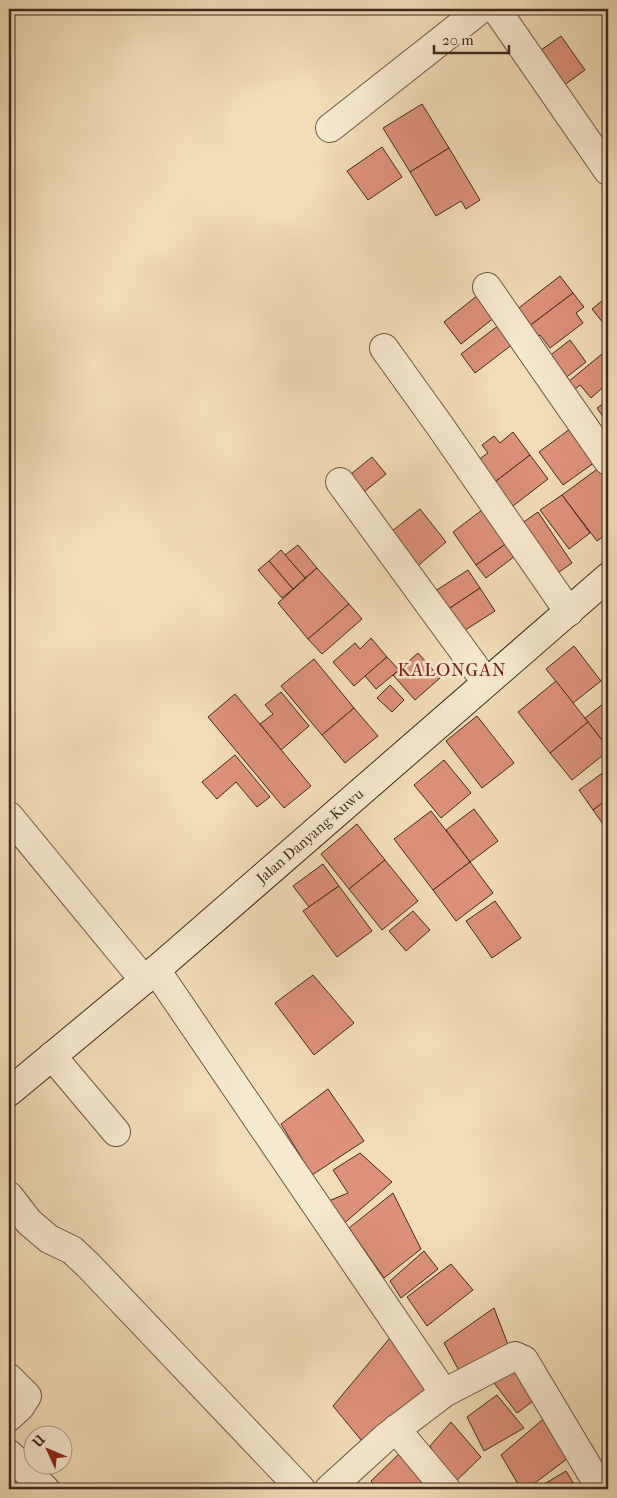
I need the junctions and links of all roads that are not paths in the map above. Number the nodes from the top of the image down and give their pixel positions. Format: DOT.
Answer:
graph roads {
  1 [pos="481,9"];
  2 [pos="496,9"];
  3 [pos="330,128"];
  4 [pos="608,171"];
  5 [pos="488,287"];
  6 [pos="384,348"];
  7 [pos="608,461"];
  8 [pos="340,482"];
  9 [pos="608,577"];
  10 [pos="569,612"];
  11 [pos="486,682"];
  12 [pos="9,816"];
  13 [pos="150,975"];
  14 [pos="52,1056"];
  15 [pos="9,1092"];
  16 [pos="116,1132"];
  17 [pos="9,1196"];
  18 [pos="9,1378"];
  19 [pos="444,1393"];
  20 [pos="9,1417"];
  21 [pos="396,1429"];
  22 [pos="9,1454"];
  23 [pos="35,1486"];
  24 [pos="300,1489"];
  25 [pos="329,1489"];
  26 [pos="446,1489"];
  27 [pos="601,1489"];
  1 -- 3 [label="street"];
  2 -- 4 [label="street"];
  5 -- 7 [label="street"];
  6 -- 10 [label="street"];
  8 -- 11 [label="street"];
  9 -- 10 [label="street, Jalan Danyang-Kuwu"];
  10 -- 11 [label="street, Jalan Danyang-Kuwu"];
  11 -- 13 [label="street, Jalan Danyang-Kuwu"];
  12 -- 13 [label="street"];
  13 -- 14 [label="street, Jalan Danyang-Kuwu"];
  13 -- 19 [label="street"];
  14 -- 15 [label="street, Jalan Danyang-Kuwu"];
  14 -- 16 [label="street"];
  17 -- 24 [label="street"];
  18 -- 20 [label="street"];
  19 -- 21 [label="street"];
  19 -- 27 [label="street"];
  21 -- 25 [label="street"];
  21 -- 26 [label="street"];
  22 -- 23 [label="street"];
}
